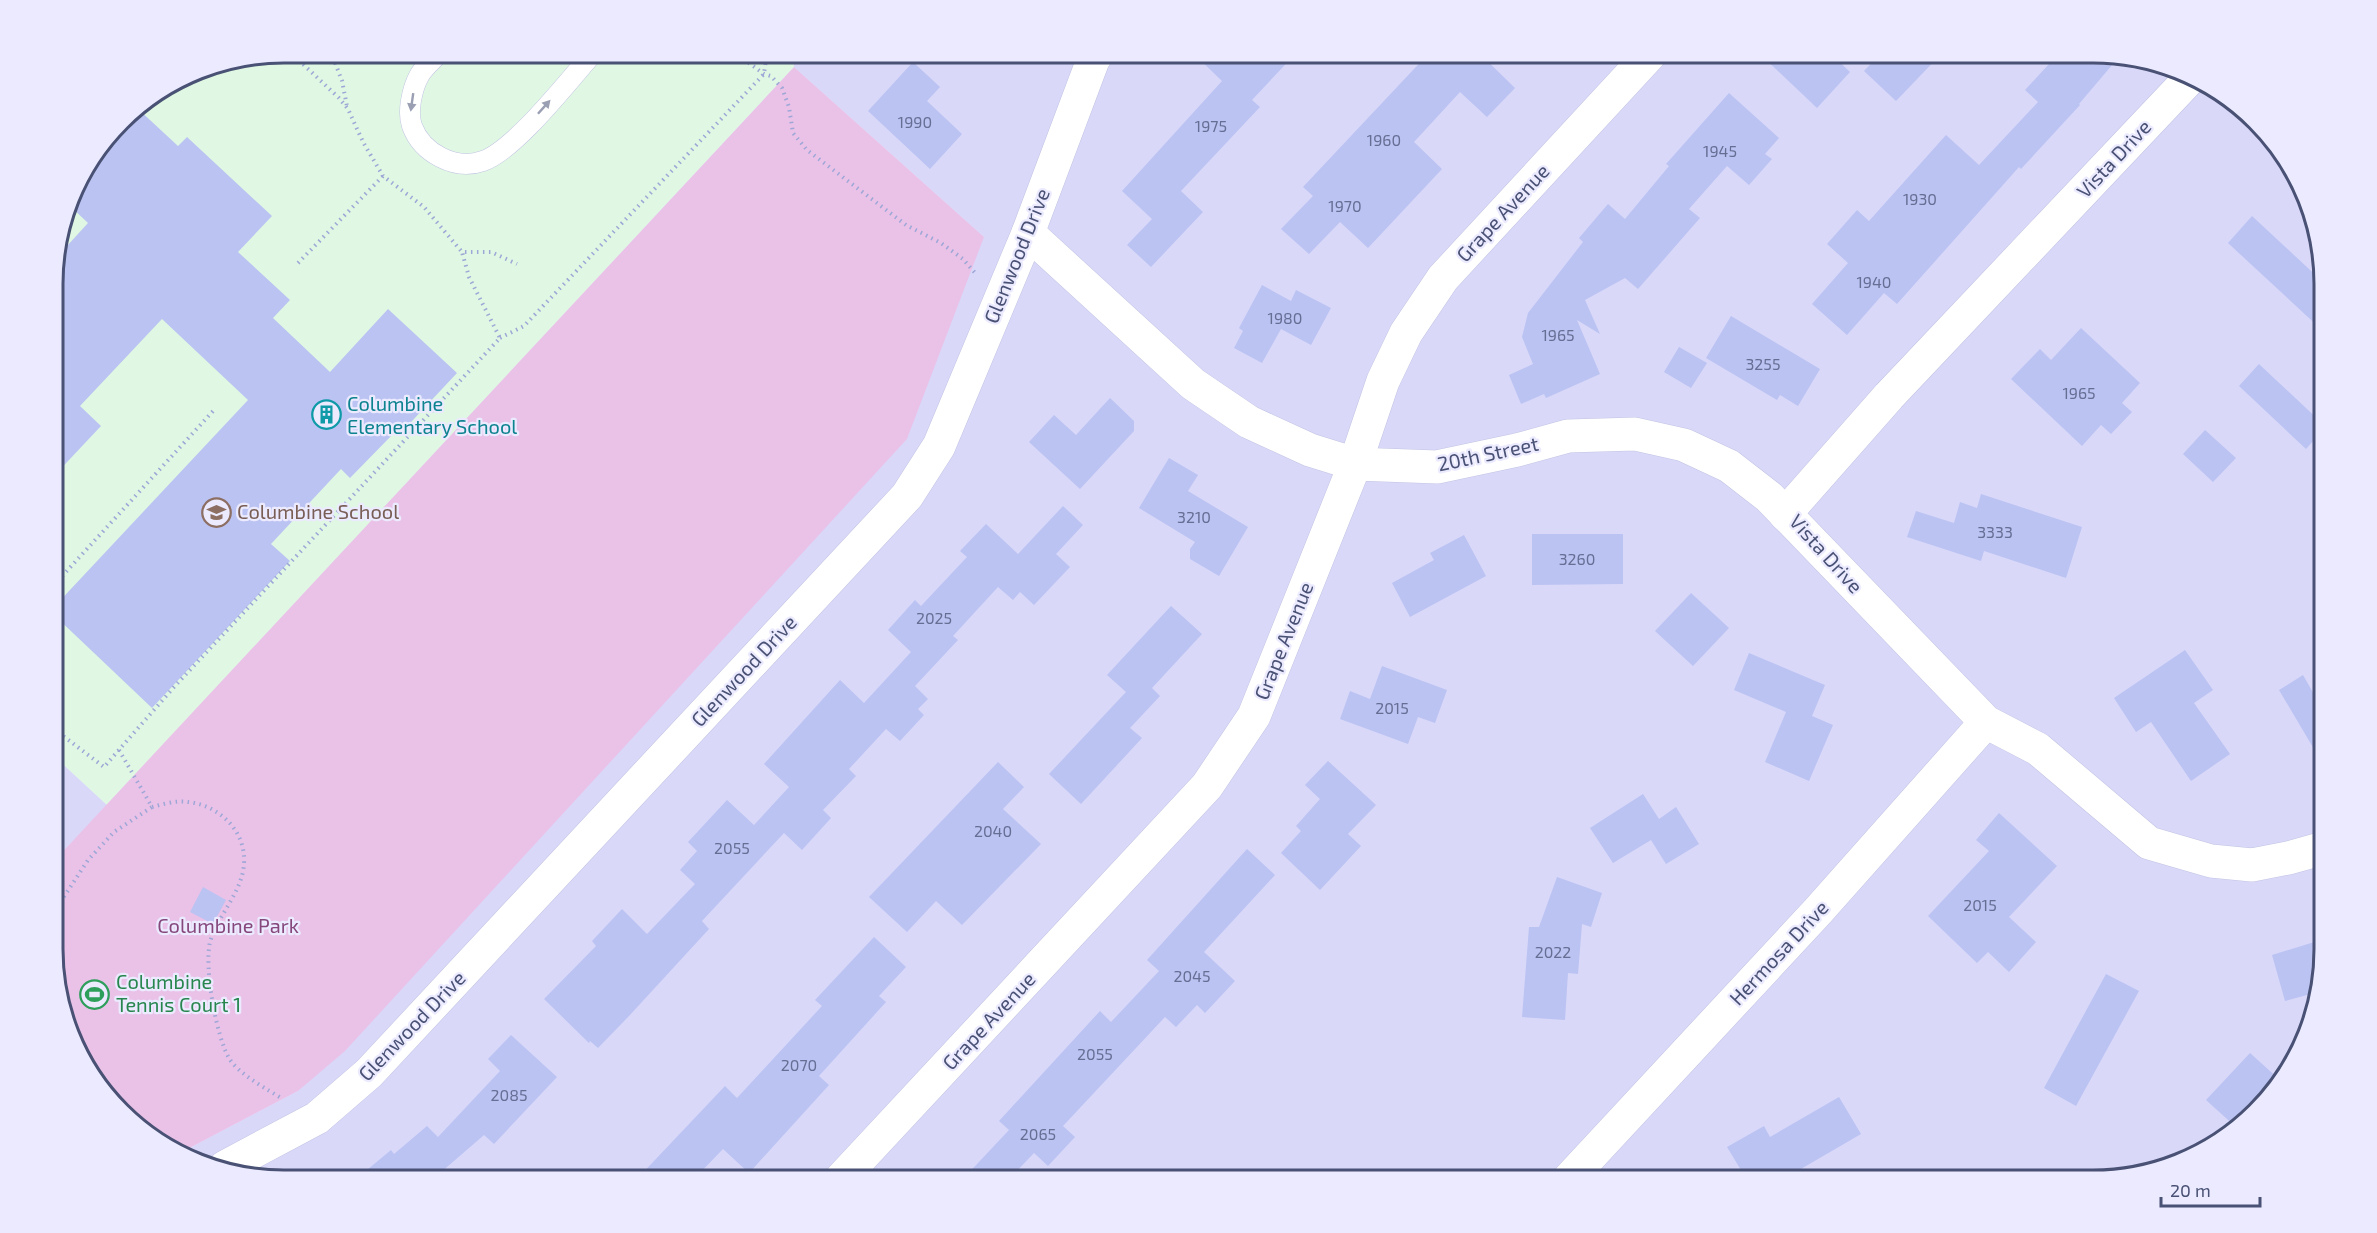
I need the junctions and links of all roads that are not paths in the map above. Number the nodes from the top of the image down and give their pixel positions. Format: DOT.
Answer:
graph roads {
  1 [pos="430,63"];
  2 [pos="584,63"];
  3 [pos="1092,63"];
  4 [pos="1642,63"];
  5 [pos="2185,83"];
  6 [pos="1028,233"];
  7 [pos="1355,464"];
  8 [pos="1785,514"];
  9 [pos="1986,722"];
  10 [pos="2314,851"];
  11 [pos="232,1163"];
  12 [pos="849,1170"];
  13 [pos="1577,1170"];
  1 -- 2 [label="lane, one-way"];
  3 -- 6 [label="street, Glenwood Drive"];
  4 -- 7 [label="street, Grape Avenue"];
  5 -- 8 [label="street, Vista Drive"];
  6 -- 7 [label="street, 20th Street"];
  6 -- 11 [label="street, Glenwood Drive"];
  7 -- 8 [label="street, 20th Street"];
  7 -- 12 [label="street, Grape Avenue"];
  8 -- 9 [label="street, Vista Drive"];
  9 -- 10 [label="street, Vista Drive"];
  9 -- 13 [label="street, Hermosa Drive"];
}
